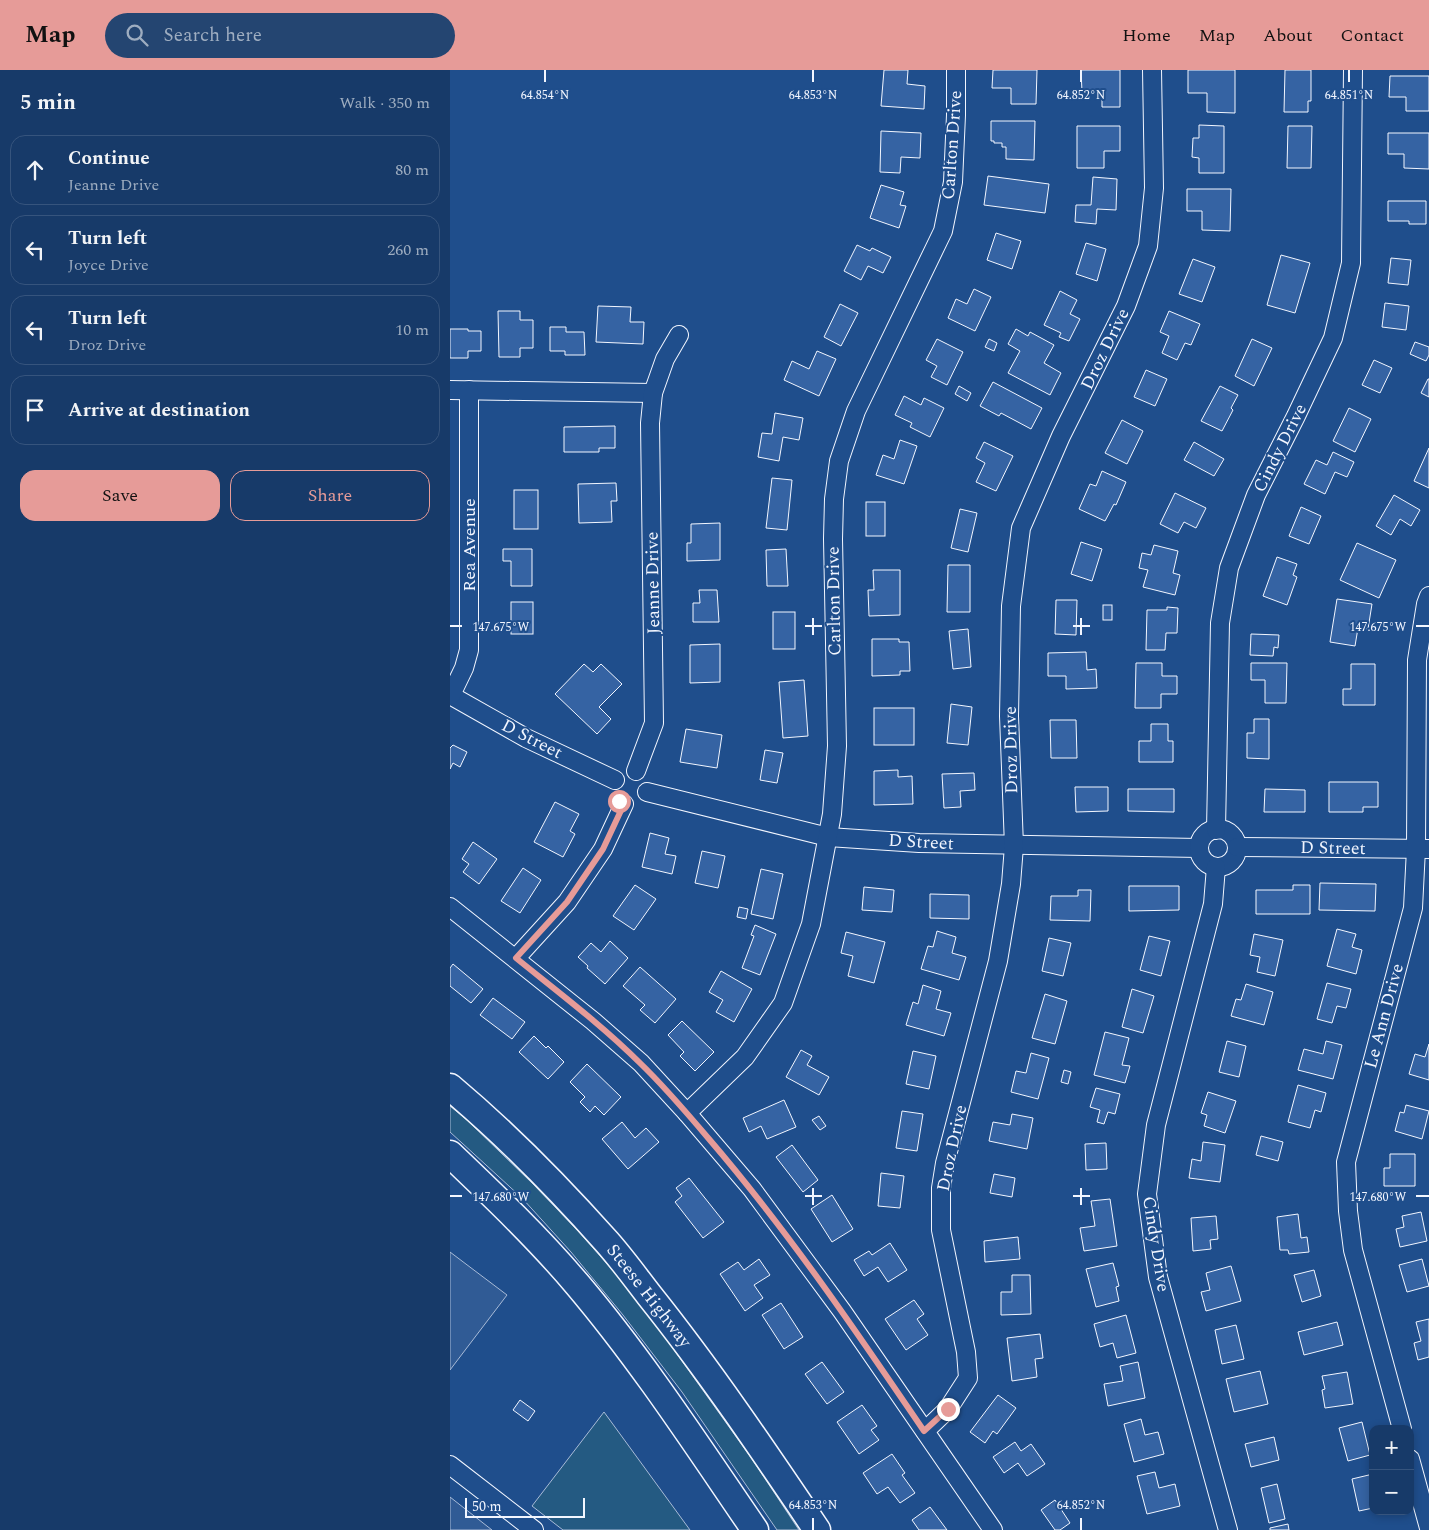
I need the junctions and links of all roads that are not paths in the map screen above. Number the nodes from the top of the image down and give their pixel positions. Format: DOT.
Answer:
graph roads {
  1 [pos="956,70"];
  2 [pos="1152,70"];
  3 [pos="1353,70"];
  4 [pos="679,335"];
  5 [pos="450,390"];
  6 [pos="469,390"];
  7 [pos="653,393"];
  8 [pos="1429,596"];
  9 [pos="450,695"];
  10 [pos="636,771"];
  11 [pos="614,780"];
  12 [pos="647,792"];
  13 [pos="624,804"];
  14 [pos="1216,830"];
  15 [pos="828,836"];
  16 [pos="1014,846"];
  17 [pos="1237,847"];
  18 [pos="1200,848"];
  19 [pos="1422,849"];
  20 [pos="1216,867"];
  21 [pos="450,908"];
  22 [pos="516,958"];
  23 [pos="450,1087"];
  24 [pos="687,1113"];
  25 [pos="450,1154"];
  26 [pos="1401,1425"];
  27 [pos="924,1431"];
  28 [pos="450,1465"];
  29 [pos="1413,1470"];
  30 [pos="1429,1528"];
  31 [pos="534,1530"];
  32 [pos="756,1530"];
  33 [pos="817,1530"];
  34 [pos="993,1530"];
  35 [pos="1228,1530"];
  1 -- 15 [label="street, Carlton Drive"];
  2 -- 16 [label="street, Droz Drive"];
  3 -- 14 [label="street, Cindy Drive"];
  4 -- 7 [label="street, Jeanne Drive"];
  5 -- 6 [label="street"];
  6 -- 7 [label="street"];
  6 -- 9 [label="street, Rea Avenue"];
  7 -- 10 [label="street, Jeanne Drive"];
  8 -- 19 [label="street, Le Ann Drive"];
  9 -- 11 [label="street, D Street"];
  10 -- 11 [label="street"];
  10 -- 12 [label="street"];
  11 -- 13 [label="street"];
  12 -- 13 [label="street"];
  12 -- 15 [label="street, D Street"];
  13 -- 22 [label="street"];
  14 -- 17 [label="street"];
  14 -- 18 [label="street"];
  15 -- 16 [label="street, D Street"];
  15 -- 24 [label="street, Carlton Drive"];
  16 -- 18 [label="street, D Street"];
  16 -- 27 [label="street, Droz Drive"];
  17 -- 19 [label="street, D Street"];
  17 -- 20 [label="street"];
  18 -- 20 [label="street"];
  19 -- 26 [label="street, Le Ann Drive"];
  20 -- 35 [label="street, Cindy Drive"];
  21 -- 22 [label="street"];
  22 -- 24 [label="street"];
  23 -- 33 [label="highway, Steese Highway"];
  24 -- 27 [label="street"];
  25 -- 32 [label="highway"];
  27 -- 34 [label="street"];
  28 -- 31 [label="street"];
  29 -- 30 [label="street"];
}
